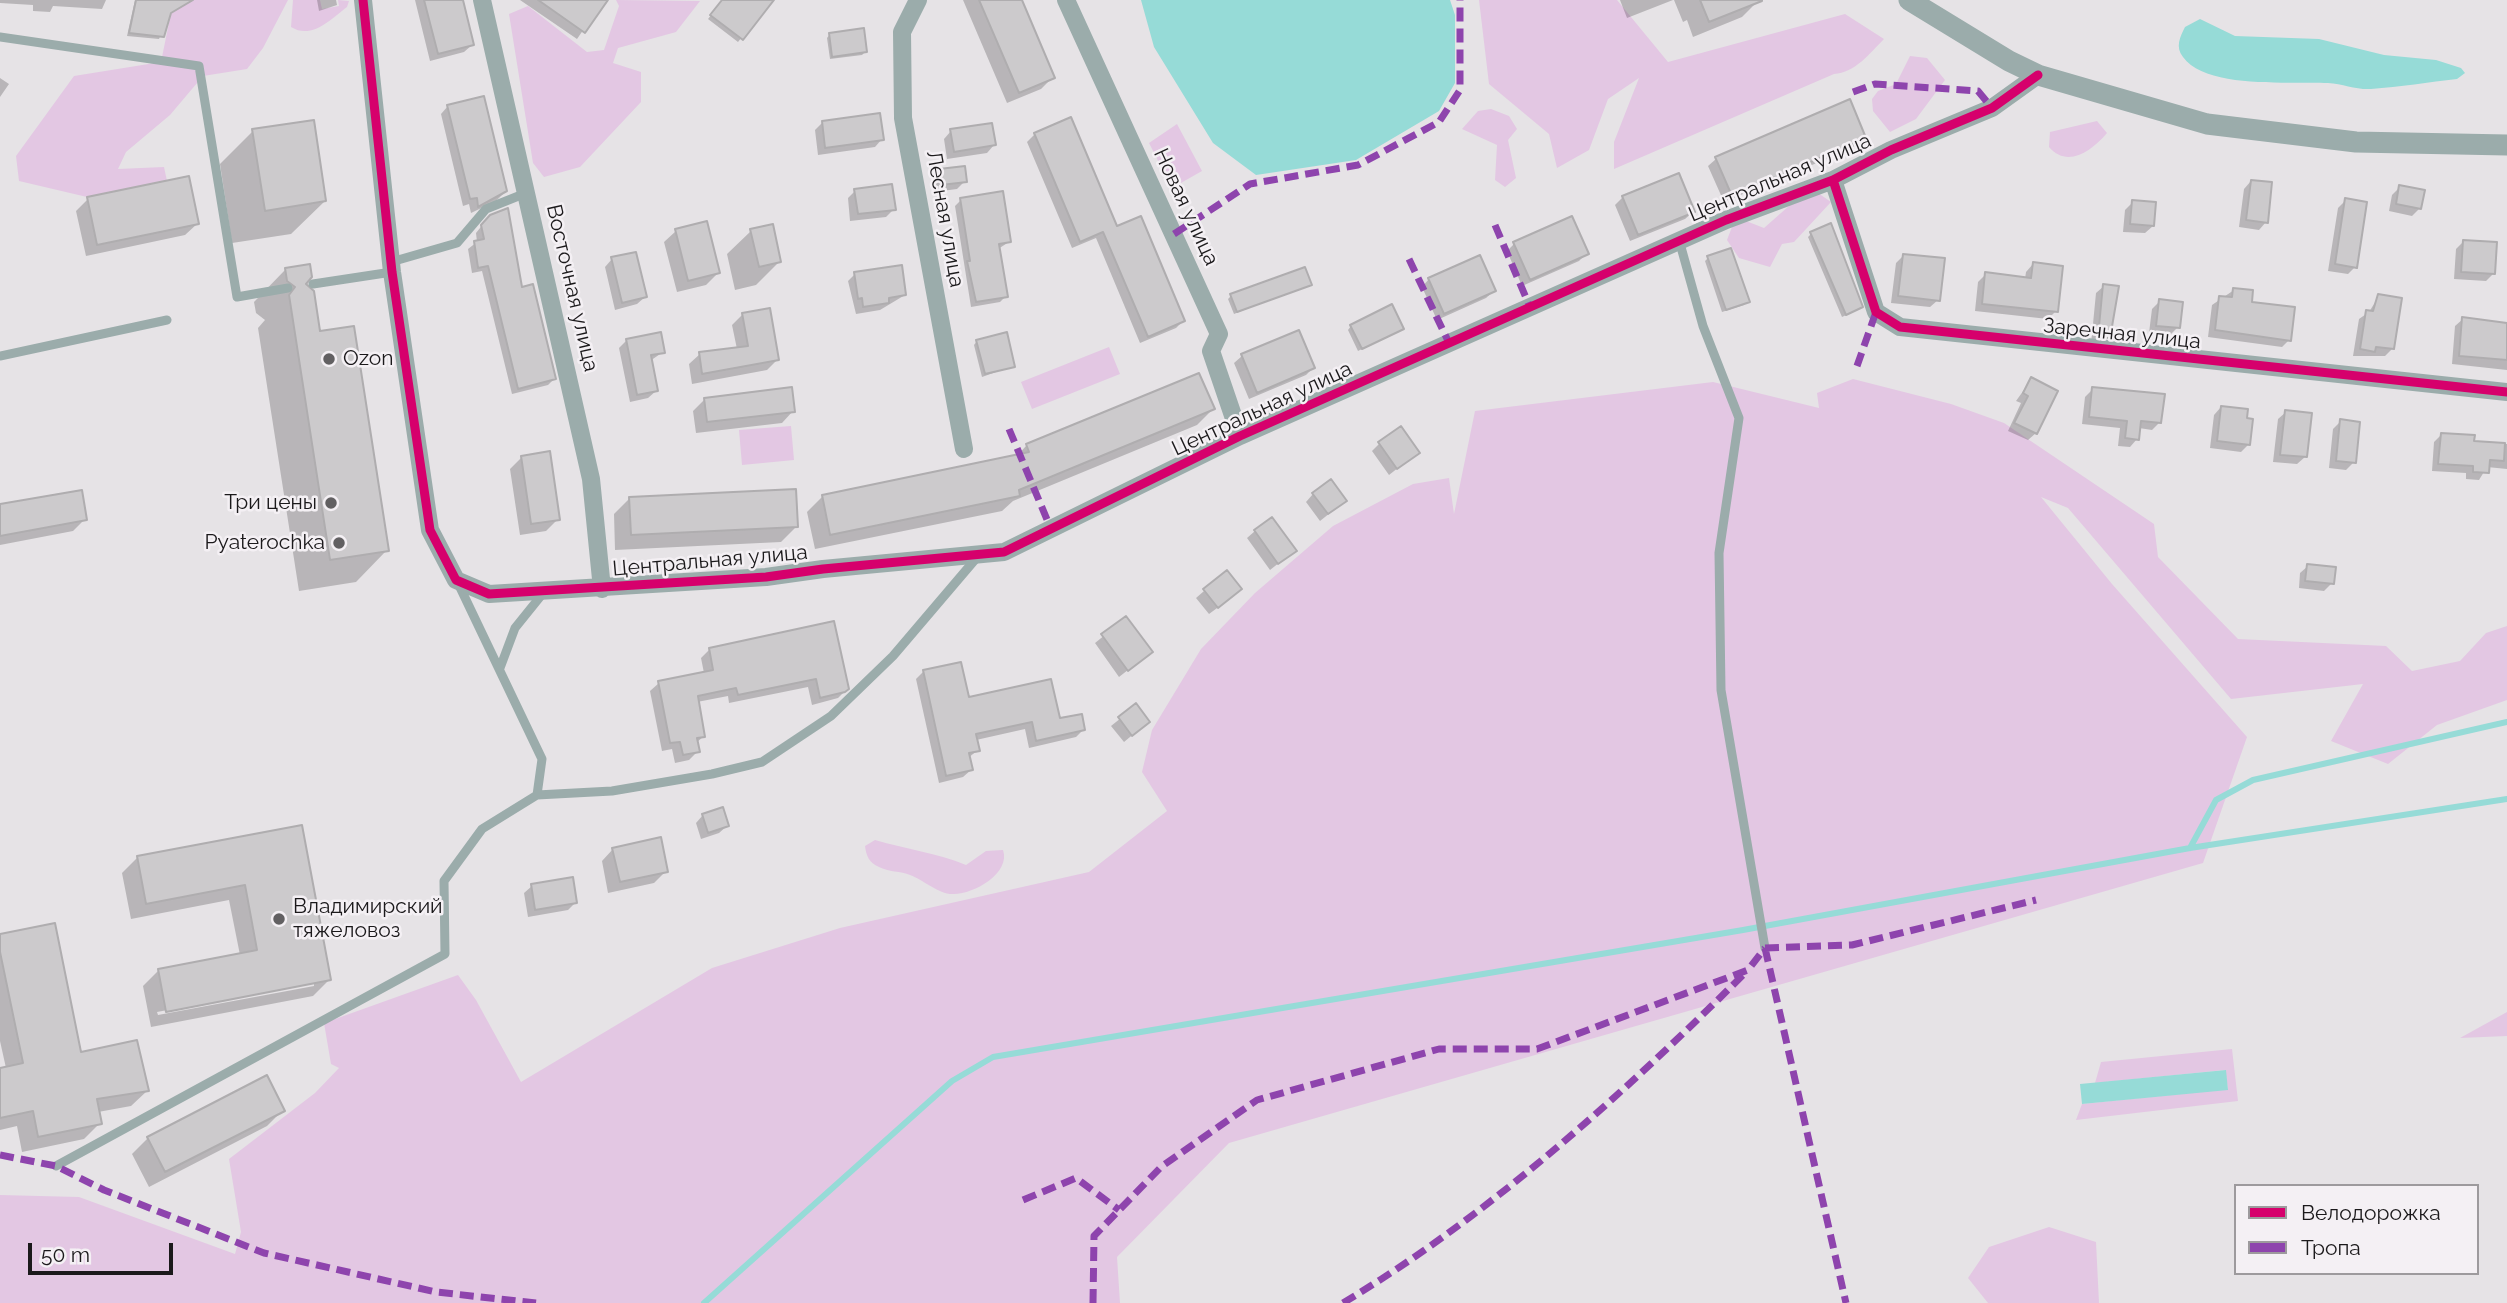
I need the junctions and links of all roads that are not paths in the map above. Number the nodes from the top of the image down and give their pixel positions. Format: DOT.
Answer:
graph roads {
  1 [pos="363,0"];
  2 [pos="482,0"];
  3 [pos="918,0"];
  4 [pos="1066,0"];
  5 [pos="1909,0"];
  6 [pos="0,37"];
  7 [pos="2038,75"];
  8 [pos="2507,145"];
  9 [pos="1833,180"];
  10 [pos="528,193"];
  11 [pos="1679,240"];
  12 [pos="392,267"];
  13 [pos="313,284"];
  14 [pos="288,288"];
  15 [pos="167,320"];
  16 [pos="0,356"];
  17 [pos="2507,392"];
  18 [pos="1240,436"];
  19 [pos="964,449"];
  20 [pos="980,555"];
  21 [pos="456,580"];
  22 [pos="602,589"];
  23 [pos="544,592"];
  24 [pos="500,668"];
  25 [pos="537,795"];
  26 [pos="1765,948"];
  27 [pos="56,1166"];
  1 -- 12 [label="street"];
  2 -- 10 [label="street, Восточная улица"];
  3 -- 19 [label="street, Лесная улица"];
  4 -- 18 [label="street, Новая улица"];
  5 -- 7 [label="street"];
  6 -- 14 [label="lane"];
  7 -- 8 [label="street"];
  7 -- 9 [label="street, Центральная улица"];
  9 -- 11 [label="street, Центральная улица"];
  9 -- 17 [label="street, Заречная улица"];
  10 -- 12 [label="lane"];
  10 -- 22 [label="street, Восточная улица"];
  11 -- 18 [label="street, Центральная улица"];
  11 -- 26 [label="lane"];
  12 -- 13 [label="lane"];
  12 -- 21 [label="street"];
  15 -- 16 [label="lane"];
  18 -- 20 [label="street, Центральная улица"];
  20 -- 22 [label="street, Центральная улица"];
  20 -- 25 [label="lane"];
  21 -- 23 [label="street, Центральная улица"];
  21 -- 24 [label="lane"];
  22 -- 23 [label="street, Центральная улица"];
  23 -- 24 [label="lane"];
  24 -- 25 [label="lane"];
  25 -- 27 [label="lane"];
}
